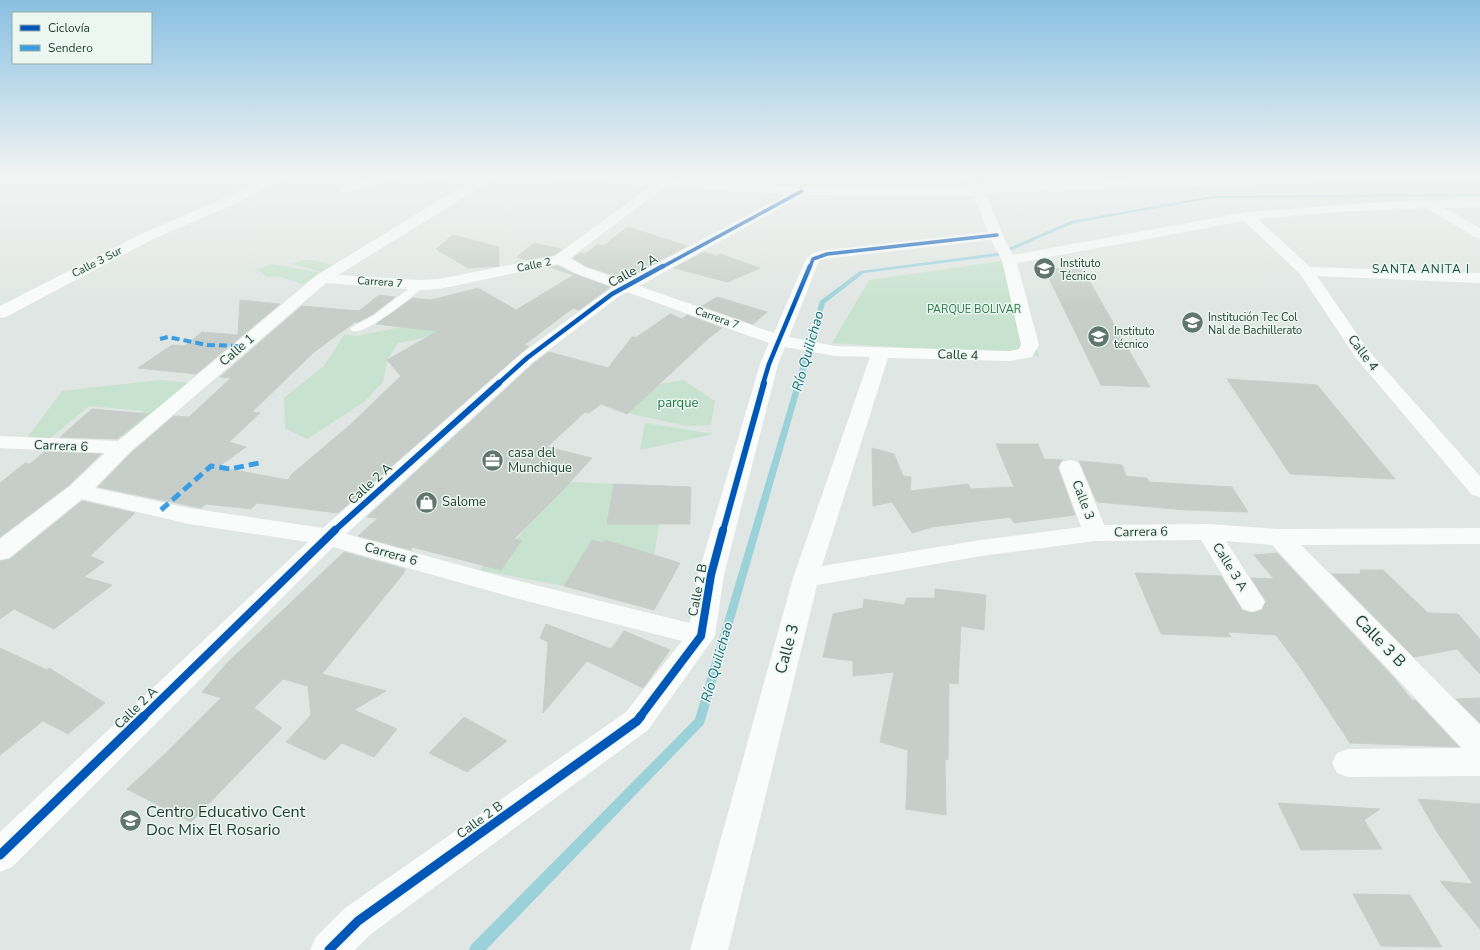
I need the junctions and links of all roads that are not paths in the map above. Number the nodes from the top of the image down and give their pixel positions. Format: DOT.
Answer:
graph roads {
  1 [pos="189,218"];
  2 [pos="419,218"];
  3 [pos="615,218"];
  4 [pos="752,218"];
  5 [pos="990,218"];
  6 [pos="1229,218"];
  7 [pos="1250,218"];
  8 [pos="1453,218"];
  9 [pos="1480,234"];
  10 [pos="1003,248"];
  11 [pos="560,259"];
  12 [pos="1306,271"];
  13 [pos="322,278"];
  14 [pos="1462,278"];
  15 [pos="1480,278"];
  16 [pos="439,284"];
  17 [pos="420,285"];
  18 [pos="628,286"];
  19 [pos="1480,291"];
  20 [pos="0,312"];
  21 [pos="356,329"];
  22 [pos="787,342"];
  23 [pos="881,352"];
  24 [pos="0,442"];
  25 [pos="123,448"];
  26 [pos="1070,467"];
  27 [pos="1480,490"];
  28 [pos="78,491"];
  29 [pos="1208,532"];
  30 [pos="1096,533"];
  31 [pos="1480,536"];
  32 [pos="328,537"];
  33 [pos="1279,537"];
  34 [pos="0,552"];
  35 [pos="806,578"];
  36 [pos="1252,602"];
  37 [pos="701,636"];
  38 [pos="1480,746"];
  39 [pos="1480,762"];
  40 [pos="1348,763"];
  41 [pos="0,855"];
  42 [pos="329,950"];
  43 [pos="709,950"];
  1 -- 20 [label="street, Calle 3 Sur"];
  2 -- 13 [label="street, Calle 1"];
  3 -- 11 [label="street, Calle 2"];
  4 -- 18 [label="street, Calle 2 A"];
  5 -- 10 [label="street"];
  6 -- 10 [label="street"];
  7 -- 12 [label="street, Calle 4"];
  8 -- 9 [label="street"];
  10 -- 22 [label="street, Calle 2 B"];
  10 -- 23 [label="street, Calle 4"];
  11 -- 16 [label="street, Calle 2"];
  11 -- 18 [label="street, Carrera 7"];
  12 -- 14 [label="street"];
  12 -- 27 [label="street, Calle 4"];
  13 -- 17 [label="street, Carrera 7"];
  13 -- 25 [label="street, Calle 1"];
  14 -- 15 [label="street"];
  14 -- 19 [label="street"];
  16 -- 17 [label="street, Carrera 7"];
  17 -- 21 [label="lane"];
  18 -- 22 [label="street, Carrera 7"];
  18 -- 32 [label="street, Calle 2 A"];
  22 -- 23 [label="street, Carrera 7"];
  22 -- 37 [label="street, Calle 2 B"];
  23 -- 35 [label="street, Calle 3"];
  24 -- 25 [label="street, Carrera 6"];
  25 -- 28 [label="street, Calle 1"];
  26 -- 30 [label="street, Calle 3"];
  28 -- 32 [label="street, Carrera 6"];
  28 -- 34 [label="street, Calle 1"];
  29 -- 30 [label="street, Carrera 6"];
  29 -- 33 [label="street, Carrera 6"];
  29 -- 36 [label="street, Calle 3 A"];
  30 -- 35 [label="street, Carrera 6"];
  31 -- 33 [label="street, Carrera 6"];
  32 -- 37 [label="street, Carrera 6"];
  32 -- 41 [label="street, Calle 2 A"];
  33 -- 38 [label="street, Calle 3 B"];
  35 -- 43 [label="street, Calle 3"];
  37 -- 42 [label="street, Calle 2 B"];
  39 -- 40 [label="street"];
}
